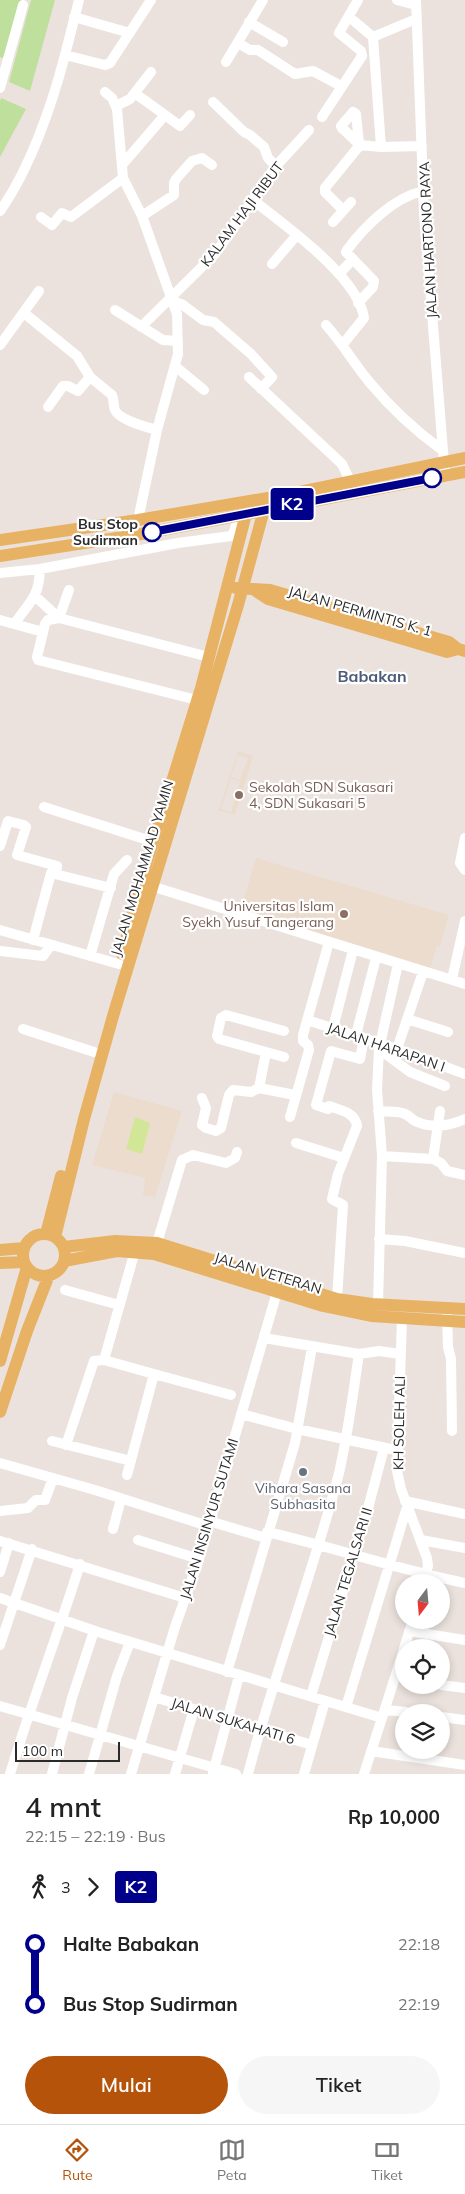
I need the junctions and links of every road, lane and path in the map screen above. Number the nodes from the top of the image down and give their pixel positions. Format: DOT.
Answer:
graph roads {
  1 [pos="79,0"];
  2 [pos="151,0"];
  3 [pos="263,0"];
  4 [pos="358,0"];
  5 [pos="396,0"];
  6 [pos="416,2"];
  7 [pos="23,5"];
  8 [pos="74,17"];
  9 [pos="416,19"];
  10 [pos="354,21"];
  11 [pos="249,22"];
  12 [pos="130,33"];
  13 [pos="373,37"];
  14 [pos="284,42"];
  15 [pos="238,43"];
  16 [pos="65,55"];
  17 [pos="226,62"];
  18 [pos="151,72"];
  19 [pos="341,86"];
  20 [pos="0,88"];
  21 [pos="104,92"];
  22 [pos="136,94"];
  23 [pos="213,102"];
  24 [pos="116,106"];
  25 [pos="166,115"];
  26 [pos="190,115"];
  27 [pos="322,117"];
  28 [pos="310,130"];
  29 [pos="422,146"];
  30 [pos="381,147"];
  31 [pos="122,165"];
  32 [pos="212,165"];
  33 [pos="276,166"];
  34 [pos="124,178"];
  35 [pos="424,191"];
  36 [pos="253,200"];
  37 [pos="350,202"];
  38 [pos="343,210"];
  39 [pos="0,211"];
  40 [pos="142,216"];
  41 [pos="41,217"];
  42 [pos="334,222"];
  43 [pos="296,236"];
  44 [pos="353,259"];
  45 [pos="272,264"];
  46 [pos="338,274"];
  47 [pos="39,291"];
  48 [pos="173,299"];
  49 [pos="358,304"];
  50 [pos="115,310"];
  51 [pos="24,312"];
  52 [pos="326,325"];
  53 [pos="141,327"];
  54 [pos="178,341"];
  55 [pos="0,344"];
  56 [pos="343,344"];
  57 [pos="175,366"];
  58 [pos="90,377"];
  59 [pos="249,377"];
  60 [pos="262,389"];
  61 [pos="204,390"];
  62 [pos="48,407"];
  63 [pos="157,430"];
  64 [pos="443,456"];
  65 [pos="465,458"];
  66 [pos="465,472"];
  67 [pos="445,476"];
  68 [pos="350,481"];
  69 [pos="264,510"];
  70 [pos="243,515"];
  71 [pos="138,520"];
  72 [pos="148,532"];
  73 [pos="240,537"];
  74 [pos="258,537"];
  75 [pos="0,540"];
  76 [pos="98,540"];
  77 [pos="151,548"];
  78 [pos="0,556"];
  79 [pos="101,557"];
  80 [pos="40,569"];
  81 [pos="0,573"];
  82 [pos="243,587"];
  83 [pos="69,590"];
  84 [pos="226,591"];
  85 [pos="35,596"];
  86 [pos="59,618"];
  87 [pos="0,620"];
  88 [pos="15,623"];
  89 [pos="43,632"];
  90 [pos="462,650"];
  91 [pos="209,657"];
  92 [pos="197,700"];
  93 [pos="44,807"];
  94 [pos="465,838"];
  95 [pos="154,842"];
  96 [pos="0,846"];
  97 [pos="127,860"];
  98 [pos="465,870"];
  99 [pos="56,873"];
  100 [pos="151,886"];
  101 [pos="110,888"];
  102 [pos="465,921"];
  103 [pos="0,930"];
  104 [pos="33,940"];
  105 [pos="329,942"];
  106 [pos="51,945"];
  107 [pos="353,950"];
  108 [pos="0,951"];
  109 [pos="90,956"];
  110 [pos="376,958"];
  111 [pos="119,964"];
  112 [pos="398,964"];
  113 [pos="422,972"];
  114 [pos="452,979"];
  115 [pos="465,984"];
  116 [pos="407,1019"];
  117 [pos="307,1020"];
  118 [pos="333,1028"];
  119 [pos="23,1029"];
  120 [pos="284,1031"];
  121 [pos="448,1032"];
  122 [pos="360,1037"];
  123 [pos="380,1046"];
  124 [pos="397,1049"];
  125 [pos="94,1052"];
  126 [pos="266,1052"];
  127 [pos="284,1056"];
  128 [pos="465,1074"];
  129 [pos="445,1086"];
  130 [pos="259,1088"];
  131 [pos="296,1095"];
  132 [pos="202,1098"];
  133 [pos="378,1111"];
  134 [pos="440,1112"];
  135 [pos="290,1117"];
  136 [pos="465,1119"];
  137 [pos="437,1126"];
  138 [pos="296,1143"];
  139 [pos="237,1152"];
  140 [pos="382,1156"];
  141 [pos="344,1158"];
  142 [pos="432,1160"];
  143 [pos="465,1176"];
  144 [pos="51,1236"];
  145 [pos="379,1239"];
  146 [pos="156,1243"];
  147 [pos="64,1247"];
  148 [pos="24,1248"];
  149 [pos="0,1250"];
  150 [pos="135,1251"];
  151 [pos="465,1253"];
  152 [pos="64,1261"];
  153 [pos="0,1263"];
  154 [pos="208,1264"];
  155 [pos="26,1265"];
  156 [pos="48,1275"];
  157 [pos="65,1290"];
  158 [pos="277,1292"];
  159 [pos="337,1299"];
  160 [pos="378,1304"];
  161 [pos="119,1305"];
  162 [pos="465,1309"];
  163 [pos="447,1315"];
  164 [pos="402,1318"];
  165 [pos="465,1322"];
  166 [pos="264,1338"];
  167 [pos="312,1347"];
  168 [pos="359,1354"];
  169 [pos="400,1354"];
  170 [pos="104,1360"];
  171 [pos="0,1361"];
  172 [pos="154,1374"];
  173 [pos="231,1395"];
  174 [pos="0,1412"];
  175 [pos="241,1414"];
  176 [pos="297,1429"];
  177 [pos="452,1431"];
  178 [pos="346,1440"];
  179 [pos="52,1441"];
  180 [pos="66,1445"];
  181 [pos="384,1448"];
  182 [pos="397,1450"];
  183 [pos="131,1461"];
  184 [pos="0,1463"];
  185 [pos="127,1475"];
  186 [pos="53,1478"];
  187 [pos="122,1498"];
  188 [pos="406,1504"];
  189 [pos="0,1511"];
  190 [pos="465,1514"];
  191 [pos="209,1524"];
  192 [pos="113,1530"];
  193 [pos="266,1535"];
  194 [pos="138,1540"];
  195 [pos="421,1540"];
  196 [pos="5,1542"];
  197 [pos="318,1543"];
  198 [pos="465,1548"];
  199 [pos="32,1549"];
  200 [pos="354,1555"];
  201 [pos="199,1559"];
  202 [pos="80,1564"];
  203 [pos="389,1564"];
  204 [pos="0,1572"];
  205 [pos="413,1574"];
  206 [pos="426,1574"];
  207 [pos="450,1582"];
  208 [pos="465,1583"];
  209 [pos="0,1598"];
  210 [pos="185,1598"];
  211 [pos="14,1602"];
  212 [pos="63,1620"];
  213 [pos="3,1626"];
  214 [pos="94,1631"];
  215 [pos="409,1631"];
  216 [pos="407,1639"];
  217 [pos="465,1640"];
  218 [pos="130,1642"];
  219 [pos="0,1645"];
  220 [pos="168,1653"];
  221 [pos="228,1672"];
  222 [pos="239,1676"];
  223 [pos="273,1685"];
  224 [pos="450,1686"];
  225 [pos="395,1688"];
  226 [pos="465,1688"];
  227 [pos="311,1696"];
  228 [pos="154,1697"];
  229 [pos="325,1701"];
  230 [pos="0,1706"];
  231 [pos="346,1708"];
  232 [pos="194,1709"];
  233 [pos="395,1713"];
  234 [pos="28,1714"];
  235 [pos="384,1714"];
  236 [pos="228,1718"];
  237 [pos="450,1718"];
  238 [pos="465,1720"];
  239 [pos="65,1725"];
  240 [pos="260,1729"];
  241 [pos="100,1735"];
  242 [pos="312,1745"];
  243 [pos="138,1746"];
  244 [pos="371,1751"];
  245 [pos="179,1759"];
  246 [pos="465,1765"];
  247 [pos="214,1771"];
  248 [pos="10,1774"];
  249 [pos="52,1774"];
  250 [pos="89,1774"];
  251 [pos="131,1774"];
  252 [pos="175,1774"];
  253 [pos="236,1774"];
  254 [pos="248,1774"];
  255 [pos="304,1774"];
  256 [pos="364,1774"];
  1 -- 8 [label="street"];
  2 -- 12 [label="street"];
  3 -- 11 [label="street"];
  4 -- 19 [label="street"];
  5 -- 6 [label="street, JALAN HARTONO RAYA"];
  6 -- 9 [label="street, JALAN HARTONO RAYA"];
  7 -- 20 [label="street"];
  8 -- 12 [label="street"];
  8 -- 16 [label="street"];
  9 -- 13 [label="street"];
  9 -- 29 [label="street, JALAN HARTONO RAYA"];
  10 -- 13 [label="street"];
  11 -- 14 [label="street"];
  11 -- 15 [label="street"];
  12 -- 16 [label="street"];
  13 -- 30 [label="street"];
  15 -- 17 [label="street"];
  15 -- 19 [label="street"];
  16 -- 39 [label="street"];
  18 -- 22 [label="street"];
  19 -- 27 [label="street"];
  21 -- 24 [label="street"];
  22 -- 24 [label="street"];
  22 -- 25 [label="street"];
  23 -- 33 [label="street"];
  24 -- 31 [label="street"];
  25 -- 26 [label="street"];
  25 -- 31 [label="street"];
  28 -- 33 [label="street, KALAM HAJI RIBUT"];
  29 -- 30 [label="street"];
  29 -- 35 [label="street, JALAN HARTONO RAYA"];
  30 -- 38 [label="street"];
  31 -- 34 [label="street"];
  32 -- 40 [label="street"];
  33 -- 36 [label="street, KALAM HAJI RIBUT"];
  34 -- 40 [label="street"];
  34 -- 41 [label="street"];
  35 -- 44 [label="street"];
  35 -- 64 [label="street, JALAN HARTONO RAYA"];
  36 -- 43 [label="street"];
  36 -- 48 [label="street, KALAM HAJI RIBUT"];
  37 -- 38 [label="street"];
  38 -- 42 [label="street"];
  40 -- 48 [label="street"];
  43 -- 45 [label="street"];
  43 -- 46 [label="street"];
  44 -- 46 [label="street"];
  44 -- 49 [label="street"];
  46 -- 49 [label="street"];
  47 -- 51 [label="street"];
  48 -- 53 [label="street, KALAM HAJI RIBUT"];
  48 -- 54 [label="street"];
  48 -- 60 [label="street"];
  49 -- 56 [label="street"];
  50 -- 53 [label="street"];
  51 -- 55 [label="street"];
  51 -- 58 [label="street"];
  52 -- 56 [label="street"];
  53 -- 54 [label="street"];
  54 -- 57 [label="street"];
  56 -- 64 [label="street"];
  57 -- 61 [label="street"];
  57 -- 63 [label="street"];
  58 -- 62 [label="street"];
  58 -- 63 [label="street"];
  59 -- 60 [label="street"];
  60 -- 68 [label="street"];
  63 -- 71 [label="street"];
  64 -- 65 [label="main road"];
  64 -- 67 [label="street, JALAN HARTONO RAYA"];
  64 -- 68 [label="main road"];
  66 -- 67 [label="main road"];
  67 -- 69 [label="main road"];
  68 -- 71 [label="main road"];
  69 -- 70 [label="main road"];
  69 -- 74 [label="main road, JALAN MOHAMMAD YAMIN"];
  70 -- 72 [label="main road"];
  70 -- 73 [label="main road, JALAN MOHAMMAD YAMIN"];
  70 -- 77 [label="street"];
  71 -- 75 [label="main road"];
  72 -- 76 [label="main road"];
  72 -- 77 [label="street"];
  73 -- 74 [label="main road"];
  73 -- 84 [label="main road, JALAN MOHAMMAD YAMIN"];
  74 -- 82 [label="main road, JALAN MOHAMMAD YAMIN"];
  76 -- 78 [label="main road"];
  76 -- 79 [label="street"];
  77 -- 79 [label="street"];
  79 -- 80 [label="street"];
  80 -- 81 [label="street"];
  80 -- 85 [label="street"];
  82 -- 84 [label="main road"];
  82 -- 90 [label="main road, JALAN PERMINTIS K. 1"];
  82 -- 100 [label="main road, JALAN MOHAMMAD YAMIN"];
  83 -- 86 [label="street"];
  84 -- 91 [label="main road, JALAN MOHAMMAD YAMIN"];
  85 -- 86 [label="street"];
  85 -- 88 [label="street"];
  86 -- 89 [label="street"];
  86 -- 91 [label="street"];
  87 -- 88 [label="street"];
  88 -- 89 [label="street"];
  89 -- 92 [label="street"];
  91 -- 92 [label="main road, JALAN MOHAMMAD YAMIN"];
  92 -- 95 [label="main road, JALAN MOHAMMAD YAMIN"];
  93 -- 95 [label="street"];
  94 -- 98 [label="street"];
  95 -- 111 [label="main road, JALAN MOHAMMAD YAMIN"];
  96 -- 99 [label="street"];
  97 -- 101 [label="street"];
  99 -- 101 [label="street"];
  99 -- 104 [label="street"];
  100 -- 105 [label="street"];
  100 -- 144 [label="main road, JALAN MOHAMMAD YAMIN"];
  101 -- 109 [label="street"];
  102 -- 114 [label="street"];
  103 -- 104 [label="street"];
  104 -- 106 [label="street"];
  105 -- 107 [label="street"];
  105 -- 117 [label="street"];
  106 -- 108 [label="street"];
  106 -- 109 [label="street"];
  107 -- 110 [label="street"];
  107 -- 118 [label="street"];
  109 -- 111 [label="street"];
  110 -- 112 [label="street"];
  110 -- 122 [label="street"];
  111 -- 125 [label="main road, JALAN MOHAMMAD YAMIN"];
  112 -- 113 [label="street"];
  112 -- 123 [label="street"];
  113 -- 114 [label="street"];
  113 -- 116 [label="street"];
  114 -- 115 [label="street"];
  116 -- 121 [label="street"];
  116 -- 124 [label="street"];
  117 -- 118 [label="street, JALAN HARAPAN I"];
  117 -- 131 [label="street"];
  118 -- 122 [label="street, JALAN HARAPAN I"];
  119 -- 125 [label="street"];
  120 -- 126 [label="street"];
  122 -- 123 [label="street, JALAN HARAPAN I"];
  122 -- 141 [label="street"];
  123 -- 124 [label="street, JALAN HARAPAN I"];
  123 -- 129 [label="street"];
  123 -- 133 [label="street"];
  124 -- 128 [label="street, JALAN HARAPAN I"];
  125 -- 144 [label="main road, JALAN MOHAMMAD YAMIN"];
  126 -- 127 [label="street"];
  126 -- 130 [label="street"];
  130 -- 131 [label="street"];
  130 -- 132 [label="street"];
  131 -- 135 [label="street"];
  133 -- 137 [label="street"];
  133 -- 140 [label="street"];
  134 -- 137 [label="street"];
  136 -- 137 [label="street"];
  137 -- 142 [label="street"];
  138 -- 141 [label="street"];
  139 -- 146 [label="street"];
  140 -- 142 [label="street"];
  140 -- 145 [label="street"];
  141 -- 159 [label="street"];
  142 -- 143 [label="street"];
  144 -- 147 [label="main road"];
  144 -- 148 [label="main road"];
  145 -- 151 [label="street"];
  145 -- 160 [label="street"];
  146 -- 147 [label="main road, JALAN VETERAN"];
  146 -- 154 [label="main road, JALAN VETERAN"];
  147 -- 152 [label="main road"];
  148 -- 149 [label="main road"];
  148 -- 155 [label="main road"];
  150 -- 152 [label="main road, JALAN VETERAN"];
  150 -- 154 [label="main road, JALAN VETERAN"];
  150 -- 161 [label="street"];
  152 -- 156 [label="main road"];
  153 -- 155 [label="main road"];
  154 -- 158 [label="main road, JALAN VETERAN"];
  154 -- 159 [label="main road, JALAN VETERAN"];
  155 -- 156 [label="main road"];
  155 -- 171 [label="main road"];
  156 -- 174 [label="main road"];
  157 -- 161 [label="street"];
  158 -- 164 [label="main road, JALAN VETERAN"];
  158 -- 166 [label="street, JALAN INSINYUR SUTAMI"];
  159 -- 160 [label="main road, JALAN VETERAN"];
  160 -- 163 [label="main road, JALAN VETERAN"];
  161 -- 170 [label="street"];
  162 -- 163 [label="main road, JALAN VETERAN"];
  163 -- 164 [label="main road, JALAN VETERAN"];
  163 -- 165 [label="main road, JALAN VETERAN"];
  163 -- 177 [label="street"];
  164 -- 169 [label="street, KH SOLEH ALI"];
  166 -- 167 [label="street"];
  166 -- 175 [label="street, JALAN INSINYUR SUTAMI"];
  167 -- 168 [label="street"];
  167 -- 176 [label="street"];
  168 -- 169 [label="street"];
  168 -- 178 [label="street"];
  169 -- 182 [label="street, KH SOLEH ALI"];
  170 -- 172 [label="street"];
  170 -- 180 [label="street"];
  172 -- 173 [label="street"];
  172 -- 183 [label="street"];
  175 -- 176 [label="street"];
  175 -- 191 [label="street, JALAN INSINYUR SUTAMI"];
  176 -- 178 [label="street"];
  176 -- 193 [label="street"];
  178 -- 181 [label="street"];
  178 -- 197 [label="street"];
  179 -- 180 [label="street"];
  180 -- 183 [label="street"];
  181 -- 182 [label="street"];
  181 -- 200 [label="street, JALAN TEGALSARI II"];
  182 -- 188 [label="street, KH SOLEH ALI"];
  183 -- 185 [label="street"];
  184 -- 186 [label="street"];
  186 -- 187 [label="street"];
  186 -- 189 [label="street"];
  187 -- 191 [label="street"];
  187 -- 192 [label="street"];
  188 -- 190 [label="street"];
  188 -- 195 [label="street, KH SOLEH ALI"];
  188 -- 203 [label="street"];
  191 -- 193 [label="street"];
  191 -- 201 [label="street, JALAN INSINYUR SUTAMI"];
  193 -- 197 [label="street"];
  193 -- 221 [label="street"];
  194 -- 201 [label="street"];
  195 -- 198 [label="street"];
  195 -- 206 [label="street, KH SOLEH ALI"];
  196 -- 199 [label="street"];
  196 -- 204 [label="street"];
  197 -- 200 [label="street"];
  197 -- 223 [label="street"];
  199 -- 202 [label="street"];
  199 -- 211 [label="street"];
  200 -- 203 [label="street"];
  200 -- 227 [label="street, JALAN TEGALSARI II"];
  201 -- 210 [label="street, JALAN INSINYUR SUTAMI"];
  202 -- 210 [label="street"];
  202 -- 212 [label="street"];
  203 -- 205 [label="street"];
  203 -- 231 [label="street"];
  207 -- 208 [label="street"];
  209 -- 211 [label="street"];
  210 -- 220 [label="street, JALAN INSINYUR SUTAMI"];
  211 -- 212 [label="street"];
  211 -- 213 [label="street"];
  212 -- 214 [label="street"];
  212 -- 234 [label="street"];
  213 -- 219 [label="street"];
  214 -- 218 [label="street"];
  214 -- 239 [label="street"];
  215 -- 216 [label="street"];
  215 -- 217 [label="street"];
  218 -- 220 [label="street"];
  218 -- 241 [label="street"];
  220 -- 221 [label="street"];
  220 -- 228 [label="street, JALAN INSINYUR SUTAMI"];
  221 -- 222 [label="street"];
  222 -- 223 [label="street"];
  222 -- 236 [label="street"];
  223 -- 227 [label="street"];
  223 -- 240 [label="street"];
  224 -- 226 [label="street"];
  225 -- 235 [label="street"];
  227 -- 229 [label="street"];
  228 -- 232 [label="street, JALAN SUKAHATI 6"];
  228 -- 243 [label="street, JALAN INSINYUR SUTAMI"];
  229 -- 231 [label="street"];
  229 -- 242 [label="street"];
  230 -- 234 [label="street"];
  231 -- 235 [label="street"];
  232 -- 236 [label="street, JALAN SUKAHATI 6"];
  232 -- 245 [label="street"];
  233 -- 235 [label="street"];
  234 -- 239 [label="street"];
  234 -- 248 [label="street"];
  235 -- 244 [label="street"];
  236 -- 240 [label="street, JALAN SUKAHATI 6"];
  236 -- 247 [label="street"];
  237 -- 238 [label="street"];
  239 -- 241 [label="street"];
  239 -- 249 [label="street"];
  240 -- 242 [label="street, JALAN SUKAHATI 6"];
  240 -- 254 [label="street"];
  241 -- 243 [label="street"];
  241 -- 250 [label="street"];
  242 -- 255 [label="street"];
  243 -- 245 [label="street"];
  243 -- 251 [label="street, JALAN INSINYUR SUTAMI"];
  244 -- 246 [label="street"];
  244 -- 256 [label="street"];
  245 -- 247 [label="street"];
  245 -- 252 [label="street"];
  247 -- 253 [label="street"];
}
